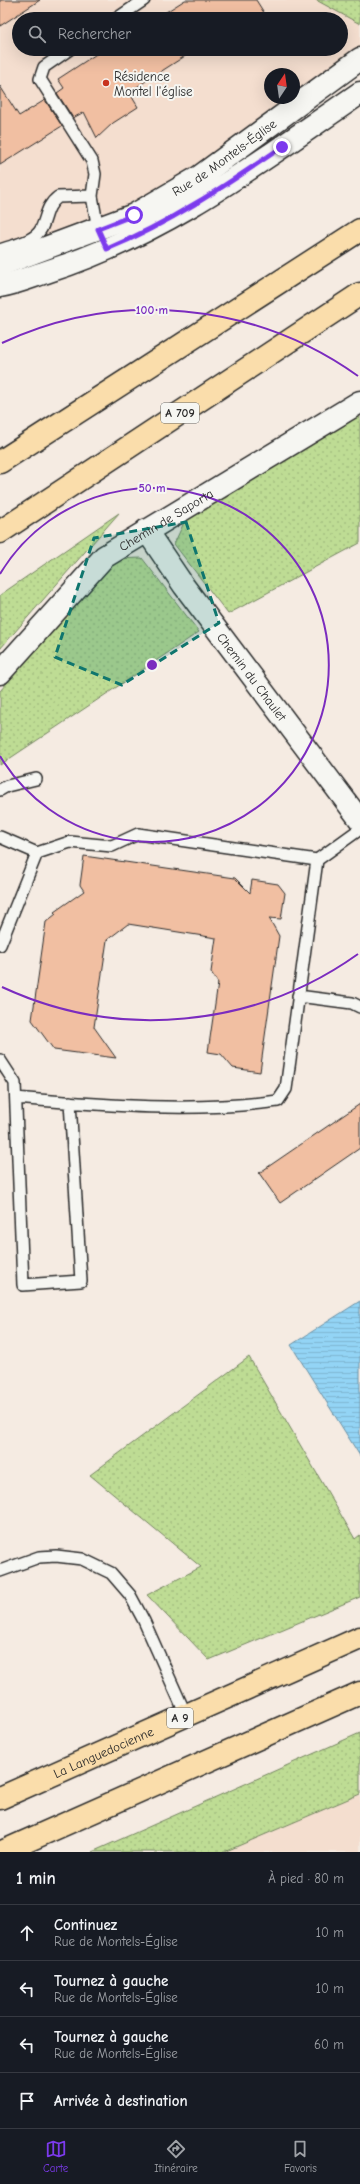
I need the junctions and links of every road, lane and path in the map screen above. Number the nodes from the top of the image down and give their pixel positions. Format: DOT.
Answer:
graph roads {
  1 [pos="144,0"];
  2 [pos="126,12"];
  3 [pos="60,56"];
  4 [pos="360,58"];
  5 [pos="360,93"];
  6 [pos="92,196"];
  7 [pos="98,229"];
  8 [pos="360,230"];
  9 [pos="107,249"];
  10 [pos="0,250"];
  11 [pos="0,265"];
  12 [pos="0,286"];
  13 [pos="360,294"];
  14 [pos="360,402"];
  15 [pos="0,462"];
  16 [pos="146,530"];
  17 [pos="0,532"];
  18 [pos="0,673"];
  19 [pos="36,779"];
  20 [pos="0,790"];
  21 [pos="360,820"];
  22 [pos="360,829"];
  23 [pos="0,837"];
  24 [pos="37,853"];
  25 [pos="317,860"];
  26 [pos="0,945"];
  27 [pos="298,996"];
  28 [pos="360,1007"];
  29 [pos="0,1060"];
  30 [pos="16,1098"];
  31 [pos="70,1102"];
  32 [pos="0,1571"];
  33 [pos="360,1638"];
  34 [pos="360,1693"];
  35 [pos="186,1715"];
  36 [pos="0,1798"];
  37 [pos="2,1852"];
  1 -- 2 [label="lane"];
  3 -- 6 [label="lane"];
  4 -- 7 [label="main road, Rue de Montels-Église"];
  5 -- 9 [label="main road, Rue de Montels-Église"];
  6 -- 7 [label="lane"];
  6 -- 10 [label="lane"];
  7 -- 9 [label="main road"];
  7 -- 11 [label="main road, Rue de Montels-Église"];
  8 -- 15 [label="highway"];
  9 -- 12 [label="main road, Rue de Montels-Église"];
  13 -- 17 [label="highway, A 709"];
  14 -- 16 [label="main road, Chemin de Saporta"];
  16 -- 18 [label="main road, Chemin de Saporta"];
  16 -- 21 [label="street, Chemin du Chaulet"];
  19 -- 20 [label="lane"];
  22 -- 25 [label="lane"];
  23 -- 24 [label="lane"];
  24 -- 25 [label="lane"];
  24 -- 26 [label="lane"];
  25 -- 27 [label="lane"];
  27 -- 28 [label="lane"];
  27 -- 31 [label="lane"];
  29 -- 30 [label="lane"];
  30 -- 31 [label="lane"];
  30 -- 31 [label="lane"];
  32 -- 35 [label="lane"];
  33 -- 35 [label="highway, La Languedocienne / A 9"];
  34 -- 37 [label="highway"];
  35 -- 36 [label="highway, La Languedocienne / A 9"];
}
